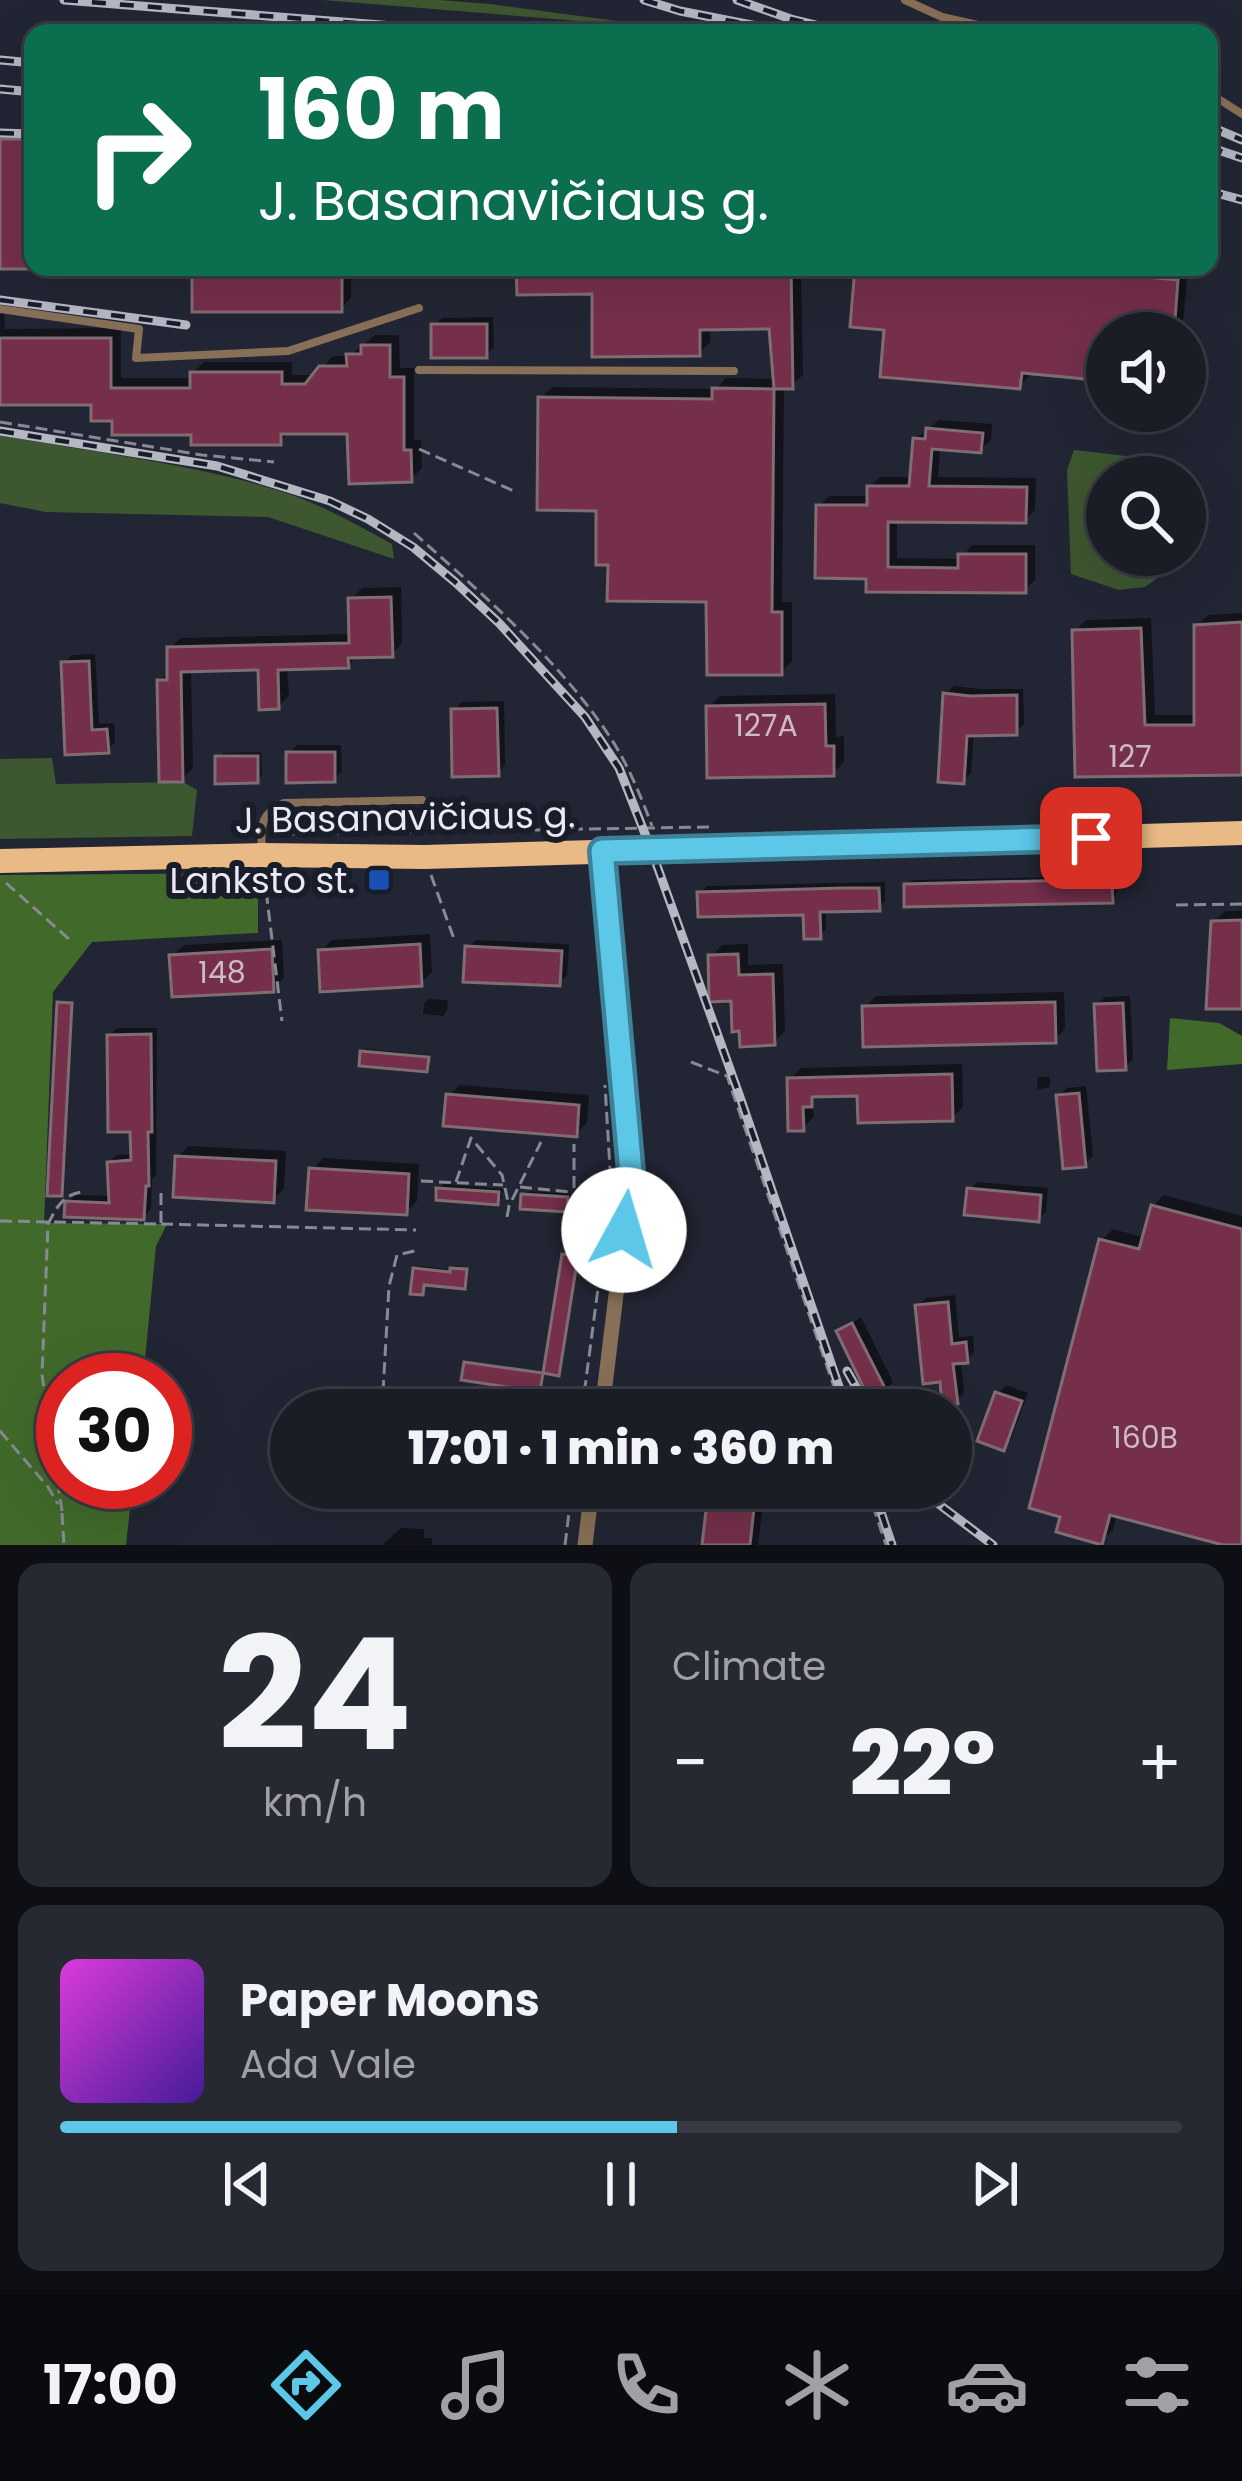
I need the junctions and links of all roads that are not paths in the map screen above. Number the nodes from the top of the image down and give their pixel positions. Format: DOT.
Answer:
graph roads {
  1 [pos="904,0"];
  2 [pos="973,24"];
  3 [pos="419,308"];
  4 [pos="0,309"];
  5 [pos="419,370"];
  6 [pos="734,371"];
  7 [pos="422,800"];
  8 [pos="1242,833"];
  9 [pos="261,844"];
  10 [pos="602,851"];
  11 [pos="0,861"];
  12 [pos="605,1389"];
  13 [pos="589,1509"];
  14 [pos="585,1545"];
  1 -- 2 [label="lane"];
  3 -- 4 [label="lane"];
  5 -- 6 [label="lane"];
  7 -- 9 [label="lane"];
  8 -- 10 [label="main road, J. Basanavičiaus g."];
  9 -- 10 [label="main road, J. Basanavičiaus g."];
  9 -- 11 [label="main road, J. Basanavičiaus g."];
  10 -- 12 [label="street"];
  13 -- 14 [label="street"];
}
